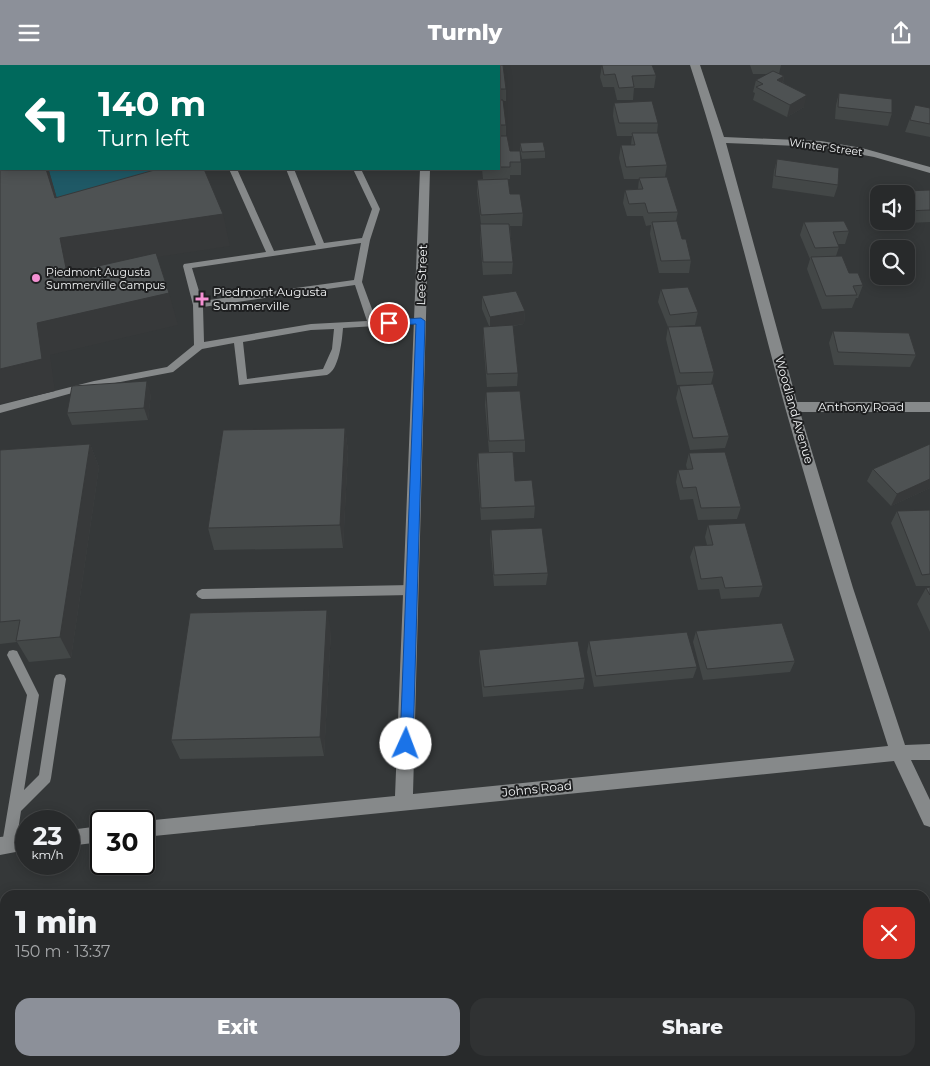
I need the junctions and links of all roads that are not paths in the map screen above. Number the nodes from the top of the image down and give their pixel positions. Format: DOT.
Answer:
graph roads {
  1 [pos="694,65"];
  2 [pos="720,140"];
  3 [pos="233,170"];
  4 [pos="290,170"];
  5 [pos="357,170"];
  6 [pos="425,170"];
  7 [pos="930,170"];
  8 [pos="366,241"];
  9 [pos="321,247"];
  10 [pos="271,253"];
  11 [pos="358,281"];
  12 [pos="198,305"];
  13 [pos="421,321"];
  14 [pos="373,324"];
  15 [pos="339,326"];
  16 [pos="238,339"];
  17 [pos="199,346"];
  18 [pos="792,407"];
  19 [pos="930,407"];
  20 [pos="0,409"];
  21 [pos="411,590"];
  22 [pos="202,594"];
  23 [pos="13,655"];
  24 [pos="60,679"];
  25 [pos="930,752"];
  26 [pos="899,753"];
  27 [pos="404,802"];
  28 [pos="15,808"];
  29 [pos="930,819"];
  30 [pos="155,828"];
  31 [pos="12,844"];
  1 -- 2 [label="street, Woodland Avenue"];
  2 -- 7 [label="street, Winter Street"];
  2 -- 18 [label="street, Woodland Avenue"];
  3 -- 10 [label="lane"];
  4 -- 9 [label="lane"];
  5 -- 8 [label="lane"];
  6 -- 13 [label="street, Lee Street"];
  8 -- 9 [label="lane"];
  8 -- 11 [label="lane"];
  9 -- 10 [label="lane"];
  10 -- 12 [label="lane"];
  11 -- 12 [label="lane"];
  11 -- 14 [label="lane"];
  12 -- 17 [label="lane"];
  13 -- 14 [label="lane"];
  13 -- 21 [label="street, Lee Street"];
  14 -- 15 [label="lane"];
  15 -- 16 [label="lane"];
  15 -- 16 [label="lane"];
  16 -- 17 [label="lane"];
  17 -- 20 [label="lane"];
  18 -- 19 [label="street, Anthony Road"];
  18 -- 26 [label="street, Woodland Avenue"];
  21 -- 22 [label="lane"];
  21 -- 27 [label="street, Lee Street"];
  23 -- 28 [label="lane"];
  24 -- 28 [label="lane"];
  25 -- 26 [label="street, Johns Road"];
  26 -- 27 [label="street, Johns Road"];
  26 -- 29 [label="street, Woodland Avenue"];
  27 -- 30 [label="street, Johns Road"];
  28 -- 31 [label="lane"];
}
